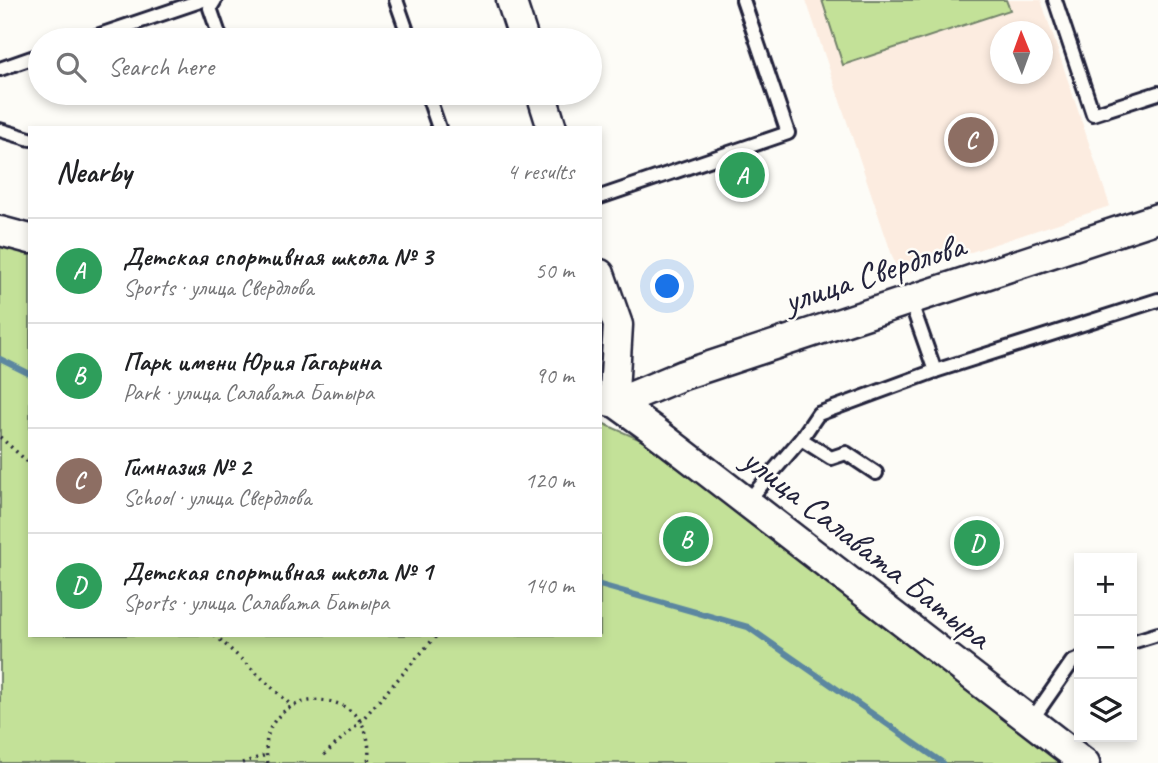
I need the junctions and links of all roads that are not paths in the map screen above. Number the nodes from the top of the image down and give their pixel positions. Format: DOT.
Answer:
graph roads {
  1 [pos="203,0"];
  2 [pos="215,0"];
  3 [pos="396,0"];
  4 [pos="511,0"];
  5 [pos="743,0"];
  6 [pos="1055,0"];
  7 [pos="120,28"];
  8 [pos="217,28"];
  9 [pos="406,28"];
  10 [pos="520,28"];
  11 [pos="28,59"];
  12 [pos="0,69"];
  13 [pos="1158,93"];
  14 [pos="431,105"];
  15 [pos="545,105"];
  16 [pos="438,126"];
  17 [pos="551,126"];
  18 [pos="0,130"];
  19 [pos="28,138"];
  20 [pos="602,196"];
  21 [pos="1158,218"];
  22 [pos="0,231"];
  23 [pos="28,239"];
  24 [pos="602,280"];
  25 [pos="910,300"];
  26 [pos="1158,300"];
  27 [pos="935,371"];
  28 [pos="608,401"];
  29 [pos="801,439"];
  30 [pos="876,473"];
  31 [pos="747,502"];
  32 [pos="1158,634"];
  33 [pos="1137,640"];
  34 [pos="1074,661"];
  35 [pos="1031,722"];
  36 [pos="1085,763"];
  1 -- 7 [label="lane"];
  2 -- 8 [label="lane"];
  3 -- 9 [label="lane"];
  4 -- 10 [label="street"];
  5 -- 20 [label="lane"];
  6 -- 13 [label="lane"];
  11 -- 12 [label="lane"];
  14 -- 16 [label="lane"];
  15 -- 17 [label="street"];
  18 -- 19 [label="lane"];
  21 -- 25 [label="street, улица Свердлова"];
  22 -- 23 [label="street"];
  24 -- 28 [label="street"];
  25 -- 27 [label="lane"];
  25 -- 28 [label="street, улица Свердлова"];
  26 -- 27 [label="lane"];
  27 -- 29 [label="lane"];
  28 -- 31 [label="street, улица Салавата Батыра"];
  29 -- 30 [label="lane"];
  29 -- 31 [label="lane"];
  31 -- 35 [label="street, улица Салавата Батыра"];
  32 -- 33 [label="lane"];
  34 -- 35 [label="lane"];
  35 -- 36 [label="street, улица Салавата Батыра"];
}
